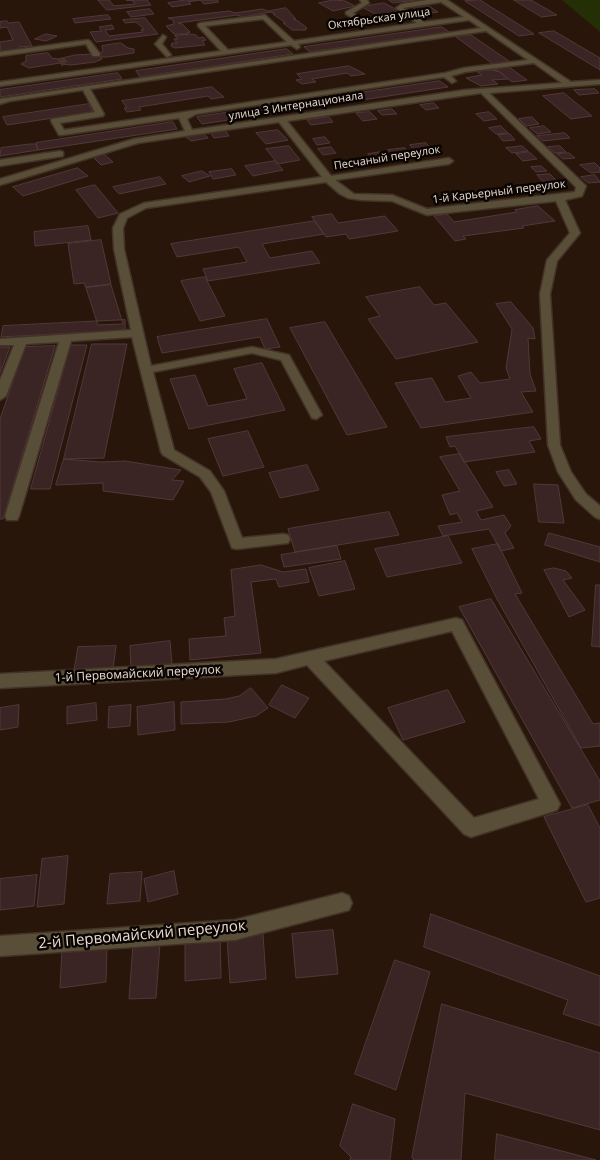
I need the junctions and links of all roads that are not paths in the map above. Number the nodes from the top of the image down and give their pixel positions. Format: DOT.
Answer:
graph roads {
  1 [pos="363,0"];
  2 [pos="442,0"];
  3 [pos="410,16"];
  4 [pos="401,18"];
  5 [pos="470,18"];
  6 [pos="393,19"];
  7 [pos="375,21"];
  8 [pos="422,24"];
  9 [pos="387,29"];
  10 [pos="488,29"];
  11 [pos="163,37"];
  12 [pos="291,43"];
  13 [pos="226,52"];
  14 [pos="0,54"];
  15 [pos="306,55"];
  16 [pos="170,57"];
  17 [pos="99,59"];
  18 [pos="534,61"];
  19 [pos="124,66"];
  20 [pos="446,75"];
  21 [pos="26,80"];
  22 [pos="135,80"];
  23 [pos="600,82"];
  24 [pos="0,84"];
  25 [pos="571,84"];
  26 [pos="84,88"];
  27 [pos="484,91"];
  28 [pos="465,92"];
  29 [pos="0,102"];
  30 [pos="186,115"];
  31 [pos="282,120"];
  32 [pos="190,134"];
  33 [pos="60,154"];
  34 [pos="449,160"];
  35 [pos="0,163"];
  36 [pos="328,179"];
  37 [pos="0,182"];
  38 [pos="560,198"];
  39 [pos="137,334"];
  40 [pos="66,338"];
  41 [pos="21,341"];
  42 [pos="0,342"];
  43 [pos="147,370"];
  44 [pos="0,396"];
  45 [pos="316,415"];
  46 [pos="600,514"];
  47 [pos="12,516"];
  48 [pos="283,539"];
  49 [pos="310,658"];
  50 [pos="0,681"];
  51 [pos="342,903"];
  52 [pos="0,946"];
  1 -- 7 [label="street"];
  2 -- 3 [label="street"];
  2 -- 5 [label="street"];
  3 -- 4 [label="street"];
  3 -- 8 [label="street"];
  5 -- 8 [label="street, Октябрьская улица"];
  5 -- 10 [label="street"];
  6 -- 7 [label="street"];
  7 -- 9 [label="street"];
  8 -- 9 [label="street, Октябрьская улица"];
  9 -- 12 [label="street, Октябрьская улица"];
  10 -- 15 [label="street"];
  10 -- 18 [label="street"];
  11 -- 16 [label="street"];
  12 -- 13 [label="street, Октябрьская улица"];
  12 -- 13 [label="street"];
  12 -- 15 [label="street"];
  13 -- 16 [label="street, Октябрьская улица"];
  14 -- 17 [label="street"];
  15 -- 22 [label="street"];
  16 -- 17 [label="street"];
  16 -- 19 [label="street, Октябрьская улица"];
  17 -- 21 [label="street"];
  18 -- 20 [label="street"];
  18 -- 25 [label="street"];
  19 -- 21 [label="street, Октябрьская улица"];
  19 -- 22 [label="street"];
  20 -- 28 [label="street"];
  20 -- 30 [label="street"];
  21 -- 24 [label="street, Октябрьская улица"];
  22 -- 26 [label="street"];
  23 -- 25 [label="street, улица 3 Интернационала"];
  25 -- 27 [label="street, улица 3 Интернационала"];
  26 -- 29 [label="street"];
  26 -- 30 [label="street"];
  27 -- 28 [label="street, улица 3 Интернационала"];
  27 -- 38 [label="street, 1-й Карьерный переулок"];
  28 -- 31 [label="street, улица 3 Интернационала"];
  30 -- 32 [label="street"];
  31 -- 32 [label="street, улица 3 Интернационала"];
  31 -- 36 [label="street"];
  32 -- 37 [label="street, улица 3 Интернационала"];
  33 -- 35 [label="street"];
  34 -- 36 [label="street, Песчаный переулок"];
  36 -- 38 [label="street, 1-й Карьерный переулок"];
  36 -- 39 [label="street, Песчаный переулок"];
  38 -- 46 [label="street"];
  39 -- 40 [label="street"];
  39 -- 43 [label="street"];
  40 -- 41 [label="street"];
  40 -- 47 [label="street"];
  41 -- 42 [label="street"];
  41 -- 44 [label="street"];
  43 -- 45 [label="street"];
  43 -- 48 [label="street"];
  49 -- 49 [label="street, 1-й Первомайский переулок"];
  49 -- 50 [label="street, 1-й Первомайский переулок"];
  51 -- 52 [label="street, 2-й Первомайский переулок"];
}
